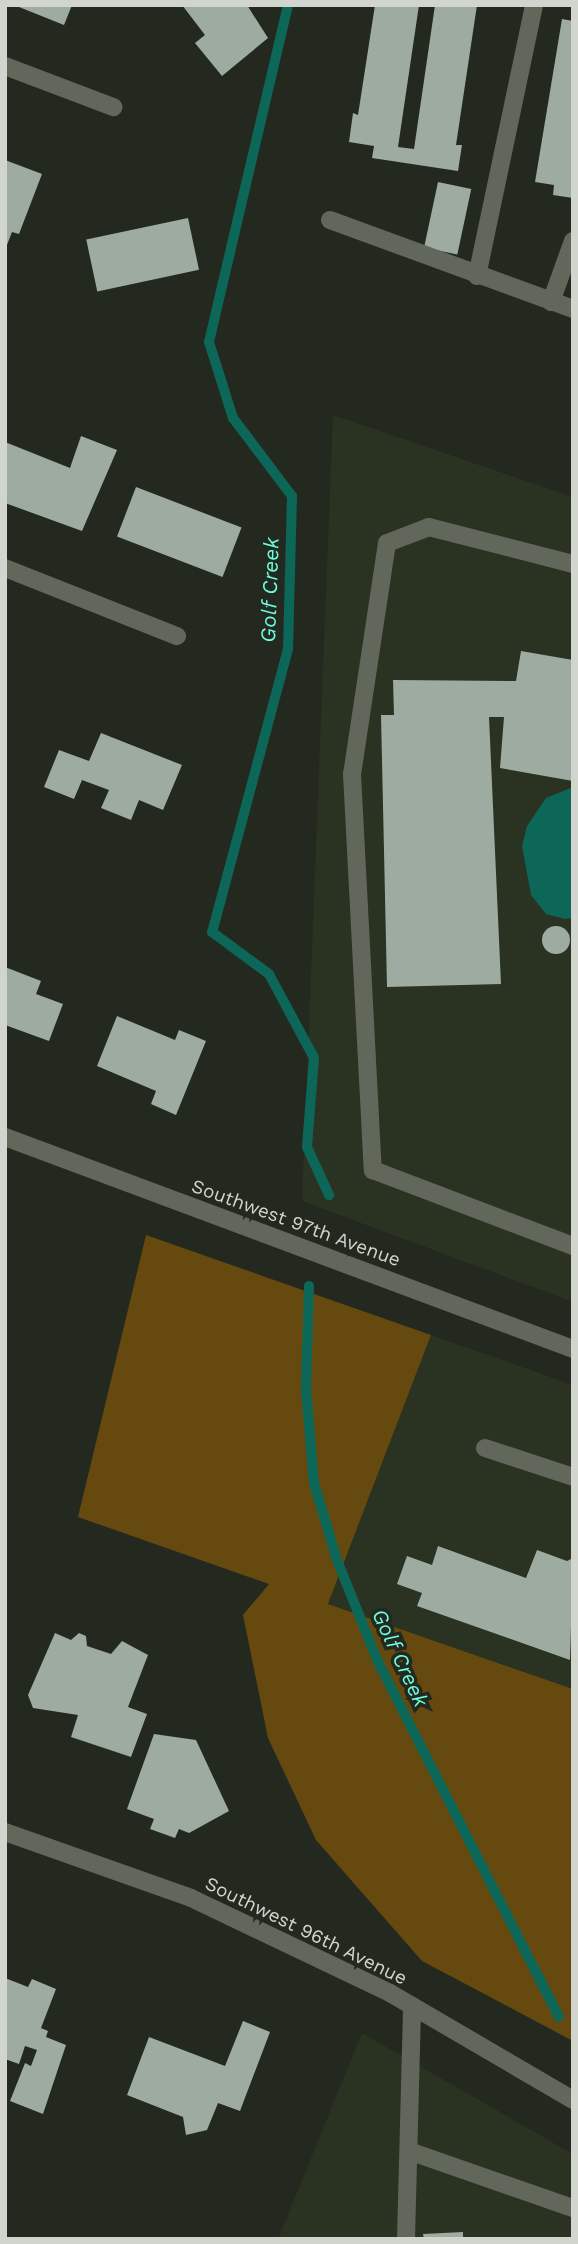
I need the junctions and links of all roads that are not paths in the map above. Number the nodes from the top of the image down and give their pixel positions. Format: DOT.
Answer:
graph roads {
  1 [pos="534,5"];
  2 [pos="5,66"];
  3 [pos="113,107"];
  4 [pos="330,220"];
  5 [pos="573,241"];
  6 [pos="477,276"];
  7 [pos="551,302"];
  8 [pos="573,309"];
  9 [pos="573,564"];
  10 [pos="5,568"];
  11 [pos="177,636"];
  12 [pos="5,1137"];
  13 [pos="573,1246"];
  14 [pos="573,1349"];
  15 [pos="485,1448"];
  16 [pos="573,1476"];
  17 [pos="5,1832"];
  18 [pos="412,2006"];
  19 [pos="573,2100"];
  20 [pos="408,2151"];
  21 [pos="573,2208"];
  22 [pos="406,2239"];
  1 -- 6 [label="street"];
  2 -- 3 [label="street"];
  4 -- 6 [label="street"];
  5 -- 7 [label="street"];
  6 -- 7 [label="street"];
  7 -- 8 [label="street"];
  9 -- 13 [label="street"];
  10 -- 11 [label="street"];
  12 -- 14 [label="street, Southwest 97th Avenue"];
  15 -- 16 [label="street"];
  17 -- 18 [label="street, Southwest 96th Avenue"];
  18 -- 19 [label="street, Southwest 96th Avenue"];
  18 -- 20 [label="street"];
  20 -- 21 [label="street"];
  20 -- 22 [label="street"];
}
